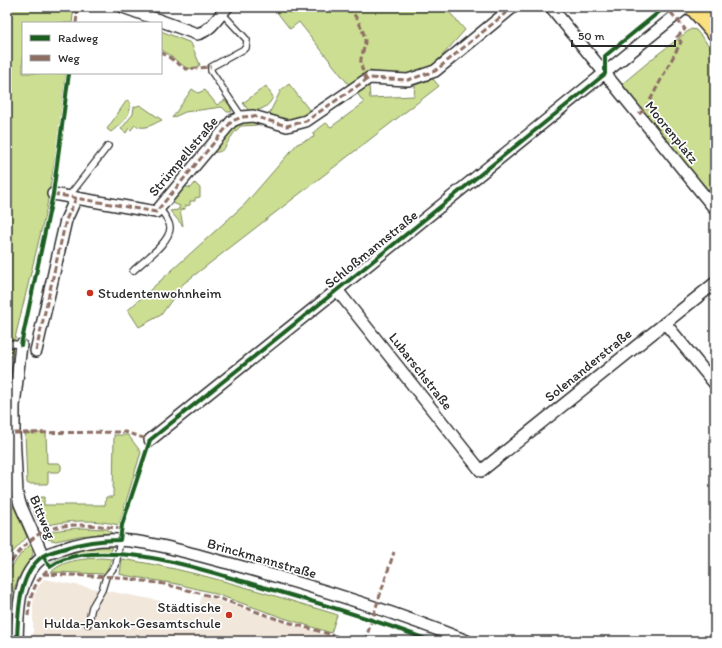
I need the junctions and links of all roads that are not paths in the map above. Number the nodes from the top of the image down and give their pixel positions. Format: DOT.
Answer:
graph roads {
  1 [pos="123,7"];
  2 [pos="513,7"];
  3 [pos="551,7"];
  4 [pos="686,7"];
  5 [pos="694,7"];
  6 [pos="224,10"];
  7 [pos="715,31"];
  8 [pos="605,74"];
  9 [pos="242,117"];
  10 [pos="108,146"];
  11 [pos="53,194"];
  12 [pos="72,197"];
  13 [pos="159,208"];
  14 [pos="715,209"];
  15 [pos="133,271"];
  16 [pos="715,283"];
  17 [pos="337,290"];
  18 [pos="665,323"];
  19 [pos="7,343"];
  20 [pos="21,345"];
  21 [pos="36,351"];
  22 [pos="715,384"];
  23 [pos="150,440"];
  24 [pos="481,471"];
  25 [pos="120,540"];
  26 [pos="43,556"];
  27 [pos="88,624"];
  28 [pos="17,641"];
  29 [pos="467,641"];
  1 -- 6 [label="street"];
  2 -- 9 [label="street"];
  3 -- 8 [label="street"];
  4 -- 8 [label="street, Schloßmannstraße"];
  5 -- 7 [label="main road"];
  6 -- 9 [label="lane"];
  8 -- 14 [label="street, Moorenplatz"];
  8 -- 17 [label="street, Schloßmannstraße"];
  9 -- 13 [label="street, Strümpellstraße"];
  10 -- 12 [label="lane"];
  11 -- 12 [label="street, Strümpellstraße"];
  12 -- 13 [label="street, Strümpellstraße"];
  12 -- 21 [label="street"];
  13 -- 15 [label="lane"];
  16 -- 18 [label="street, Solenanderstraße"];
  17 -- 23 [label="street, Schloßmannstraße"];
  17 -- 24 [label="street, Lubarschstraße"];
  18 -- 22 [label="street"];
  18 -- 24 [label="street, Solenanderstraße"];
  19 -- 20 [label="lane"];
  20 -- 26 [label="street, Bittweg"];
  25 -- 26 [label="street, Brinckmannstraße"];
  25 -- 27 [label="lane"];
  25 -- 29 [label="street, Brinckmannstraße"];
  26 -- 28 [label="street, Bittweg"];
}
